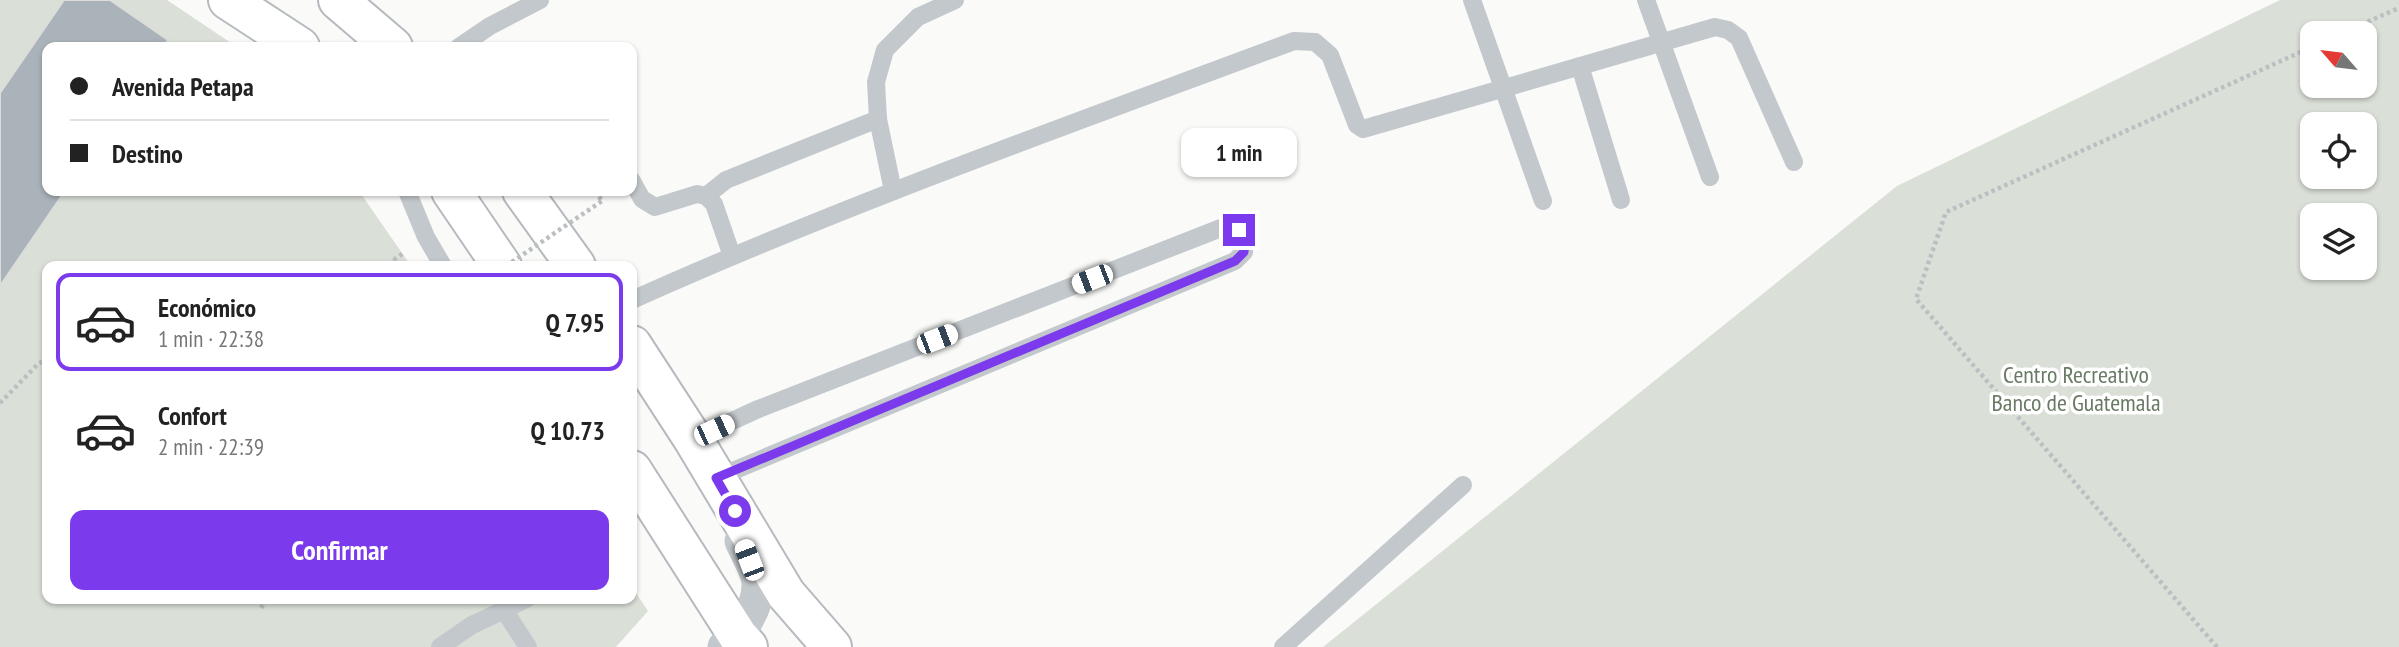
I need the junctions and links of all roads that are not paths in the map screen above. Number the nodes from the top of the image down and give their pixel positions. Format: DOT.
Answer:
graph roads {
  1 [pos="228,0"];
  2 [pos="338,0"];
  3 [pos="540,0"];
  4 [pos="954,0"];
  5 [pos="1472,0"];
  6 [pos="1646,0"];
  7 [pos="292,42"];
  8 [pos="387,42"];
  9 [pos="466,42"];
  10 [pos="1663,42"];
  11 [pos="1580,66"];
  12 [pos="1504,88"];
  13 [pos="878,119"];
  14 [pos="1794,162"];
  15 [pos="1710,177"];
  16 [pos="637,190"];
  17 [pos="893,191"];
  18 [pos="409,196"];
  19 [pos="455,196"];
  20 [pos="526,196"];
  21 [pos="706,196"];
  22 [pos="1621,200"];
  23 [pos="1544,201"];
  24 [pos="732,256"];
  25 [pos="440,261"];
  26 [pos="500,261"];
  27 [pos="572,261"];
  28 [pos="637,298"];
  29 [pos="637,353"];
  30 [pos="693,439"];
  31 [pos="637,478"];
  32 [pos="719,484"];
  33 [pos="1463,485"];
  34 [pos="516,604"];
  35 [pos="504,610"];
  36 [pos="736,643"];
  37 [pos="440,647"];
  38 [pos="528,647"];
  39 [pos="832,647"];
  40 [pos="1283,647"];
  1 -- 7 [label="main road"];
  2 -- 8 [label="main road"];
  3 -- 9 [label="lane"];
  4 -- 13 [label="lane"];
  5 -- 12 [label="lane"];
  6 -- 10 [label="lane"];
  10 -- 11 [label="lane"];
  10 -- 14 [label="lane"];
  10 -- 15 [label="lane"];
  11 -- 12 [label="lane"];
  11 -- 22 [label="lane"];
  12 -- 17 [label="lane"];
  12 -- 23 [label="lane"];
  13 -- 17 [label="lane"];
  13 -- 21 [label="lane"];
  16 -- 21 [label="lane"];
  17 -- 24 [label="lane"];
  18 -- 25 [label="lane"];
  19 -- 26 [label="main road"];
  20 -- 27 [label="main road"];
  21 -- 24 [label="lane"];
  24 -- 28 [label="lane"];
  29 -- 30 [label="main road"];
  30 -- 32 [label="main road"];
  30 -- 32 [label="lane"];
  31 -- 36 [label="main road"];
  32 -- 36 [label="street"];
  32 -- 39 [label="main road"];
  33 -- 40 [label="lane"];
  34 -- 35 [label="lane"];
  35 -- 37 [label="lane"];
  35 -- 38 [label="lane"];
}
